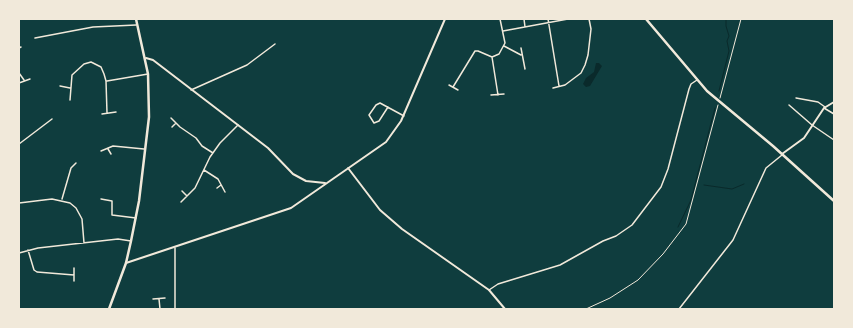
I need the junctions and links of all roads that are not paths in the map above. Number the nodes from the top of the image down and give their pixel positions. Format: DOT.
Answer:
graph roads {
  1 [pos="136,19"];
  2 [pos="446,19"];
  3 [pos="500,19"];
  4 [pos="524,19"];
  5 [pos="548,19"];
  6 [pos="568,19"];
  7 [pos="589,19"];
  8 [pos="646,19"];
  9 [pos="549,22"];
  10 [pos="138,25"];
  11 [pos="526,27"];
  12 [pos="503,31"];
  13 [pos="35,38"];
  14 [pos="275,44"];
  15 [pos="504,46"];
  16 [pos="521,48"];
  17 [pos="522,55"];
  18 [pos="492,57"];
  19 [pos="146,58"];
  20 [pos="525,69"];
  21 [pos="19,73"];
  22 [pos="148,74"];
  23 [pos="30,79"];
  24 [pos="24,80"];
  25 [pos="697,80"];
  26 [pos="106,81"];
  27 [pos="19,83"];
  28 [pos="449,85"];
  29 [pos="60,86"];
  30 [pos="453,87"];
  31 [pos="560,87"];
  32 [pos="70,88"];
  33 [pos="553,88"];
  34 [pos="191,90"];
  35 [pos="458,90"];
  36 [pos="504,94"];
  37 [pos="491,95"];
  38 [pos="498,95"];
  39 [pos="796,98"];
  40 [pos="70,100"];
  41 [pos="834,102"];
  42 [pos="789,105"];
  43 [pos="388,107"];
  44 [pos="825,108"];
  45 [pos="116,112"];
  46 [pos="107,113"];
  47 [pos="102,114"];
  48 [pos="834,114"];
  49 [pos="404,116"];
  50 [pos="171,118"];
  51 [pos="52,119"];
  52 [pos="176,123"];
  53 [pos="238,125"];
  54 [pos="812,126"];
  55 [pos="172,127"];
  56 [pos="834,140"];
  57 [pos="19,144"];
  58 [pos="146,149"];
  59 [pos="108,150"];
  60 [pos="101,151"];
  61 [pos="213,153"];
  62 [pos="110,154"];
  63 [pos="781,155"];
  64 [pos="76,163"];
  65 [pos="348,168"];
  66 [pos="204,170"];
  67 [pos="326,183"];
  68 [pos="221,185"];
  69 [pos="217,188"];
  70 [pos="182,191"];
  71 [pos="225,192"];
  72 [pos="187,196"];
  73 [pos="101,199"];
  74 [pos="61,200"];
  75 [pos="834,200"];
  76 [pos="181,202"];
  77 [pos="19,204"];
  78 [pos="136,218"];
  79 [pos="131,241"];
  80 [pos="84,242"];
  81 [pos="175,248"];
  82 [pos="28,250"];
  83 [pos="19,253"];
  84 [pos="126,263"];
  85 [pos="74,268"];
  86 [pos="74,275"];
  87 [pos="74,281"];
  88 [pos="489,290"];
  89 [pos="159,298"];
  90 [pos="165,298"];
  91 [pos="153,299"];
  92 [pos="109,309"];
  93 [pos="160,309"];
  94 [pos="175,309"];
  95 [pos="505,309"];
  96 [pos="679,309"];
  1 -- 10 [label="main road"];
  2 -- 49 [label="street"];
  3 -- 12 [label="street"];
  4 -- 11 [label="street"];
  5 -- 9 [label="street"];
  6 -- 9 [label="street"];
  7 -- 31 [label="street"];
  8 -- 25 [label="main road"];
  9 -- 11 [label="street"];
  9 -- 31 [label="street"];
  10 -- 13 [label="street"];
  10 -- 19 [label="main road"];
  11 -- 12 [label="street"];
  12 -- 15 [label="street"];
  14 -- 34 [label="street"];
  15 -- 17 [label="street"];
  15 -- 18 [label="street"];
  16 -- 17 [label="street"];
  17 -- 20 [label="street"];
  18 -- 30 [label="street"];
  18 -- 38 [label="street"];
  19 -- 22 [label="main road"];
  19 -- 34 [label="street"];
  21 -- 24 [label="street"];
  22 -- 26 [label="street"];
  22 -- 58 [label="main road"];
  23 -- 24 [label="street"];
  24 -- 27 [label="street"];
  25 -- 63 [label="main road"];
  25 -- 88 [label="street"];
  26 -- 32 [label="street"];
  26 -- 46 [label="street"];
  28 -- 30 [label="street"];
  29 -- 32 [label="street"];
  30 -- 35 [label="street"];
  31 -- 33 [label="street"];
  32 -- 40 [label="street"];
  34 -- 53 [label="street"];
  36 -- 38 [label="street"];
  37 -- 38 [label="street"];
  39 -- 44 [label="street"];
  41 -- 44 [label="street"];
  42 -- 54 [label="street"];
  43 -- 43 [label="street"];
  43 -- 49 [label="street"];
  44 -- 48 [label="street"];
  44 -- 54 [label="street"];
  45 -- 46 [label="street"];
  46 -- 47 [label="street"];
  49 -- 65 [label="street"];
  50 -- 52 [label="street"];
  51 -- 57 [label="street"];
  52 -- 55 [label="street"];
  52 -- 61 [label="street"];
  53 -- 61 [label="street"];
  53 -- 67 [label="street"];
  54 -- 56 [label="street"];
  54 -- 63 [label="street"];
  58 -- 59 [label="street"];
  58 -- 78 [label="main road"];
  59 -- 60 [label="street"];
  59 -- 62 [label="street"];
  61 -- 66 [label="street"];
  63 -- 75 [label="main road"];
  63 -- 96 [label="street"];
  64 -- 74 [label="street"];
  65 -- 67 [label="street"];
  65 -- 88 [label="street"];
  66 -- 68 [label="street"];
  66 -- 72 [label="street"];
  67 -- 81 [label="street"];
  68 -- 69 [label="street"];
  68 -- 71 [label="street"];
  70 -- 72 [label="street"];
  72 -- 76 [label="street"];
  73 -- 78 [label="street"];
  74 -- 77 [label="street"];
  74 -- 80 [label="street"];
  78 -- 79 [label="main road"];
  79 -- 80 [label="street"];
  79 -- 84 [label="main road"];
  80 -- 82 [label="street"];
  81 -- 84 [label="street"];
  81 -- 94 [label="street"];
  82 -- 83 [label="street"];
  82 -- 86 [label="street"];
  84 -- 92 [label="main road"];
  85 -- 86 [label="street"];
  86 -- 87 [label="street"];
  88 -- 95 [label="street"];
  89 -- 90 [label="street"];
  89 -- 91 [label="street"];
  89 -- 93 [label="street"];
}
